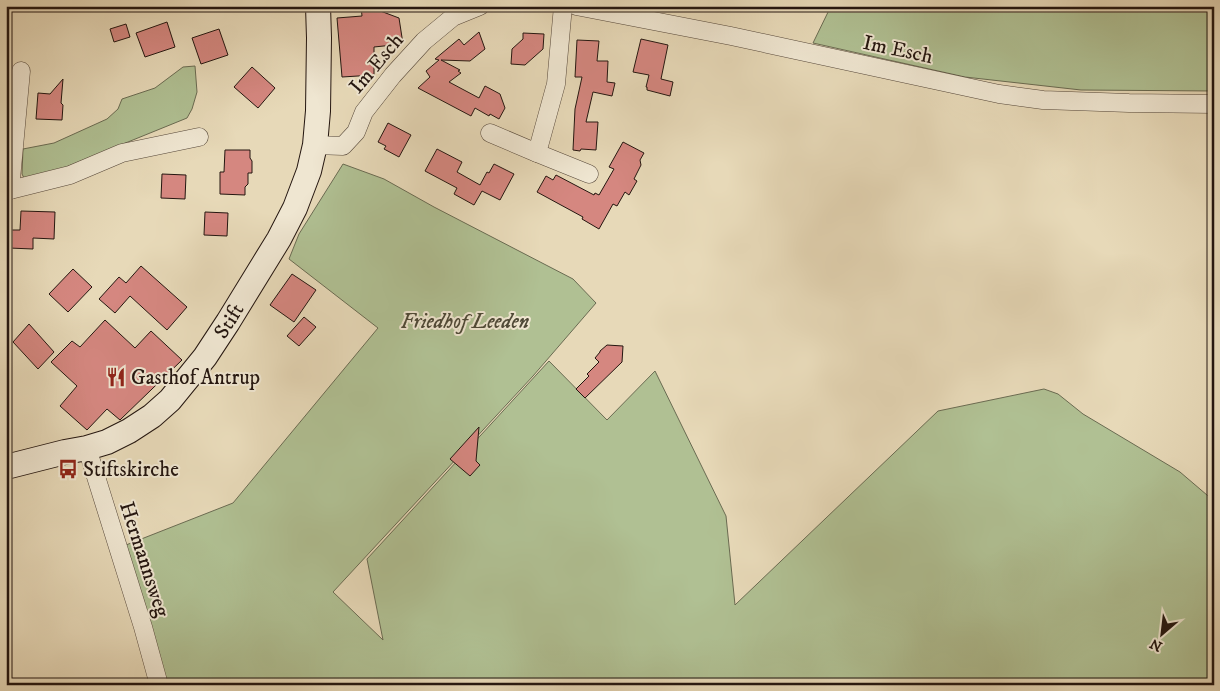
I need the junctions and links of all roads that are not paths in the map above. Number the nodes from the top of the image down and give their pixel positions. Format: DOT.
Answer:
graph roads {
  1 [pos="318,6"];
  2 [pos="480,6"];
  3 [pos="563,6"];
  4 [pos="576,6"];
  5 [pos="22,71"];
  6 [pos="1214,104"];
  7 [pos="490,133"];
  8 [pos="199,137"];
  9 [pos="315,143"];
  10 [pos="537,153"];
  11 [pos="589,174"];
  12 [pos="8,190"];
  13 [pos="87,448"];
  14 [pos="15,465"];
  15 [pos="159,685"];
  1 -- 9 [label="main road, Stift"];
  2 -- 9 [label="street, Im Esch"];
  3 -- 10 [label="street"];
  4 -- 6 [label="street, Im Esch"];
  5 -- 12 [label="street"];
  7 -- 10 [label="street"];
  8 -- 12 [label="street"];
  9 -- 13 [label="main road, Stift"];
  10 -- 11 [label="street"];
  13 -- 14 [label="main road, Stift"];
  13 -- 15 [label="street, Hermannsweg"];
}
